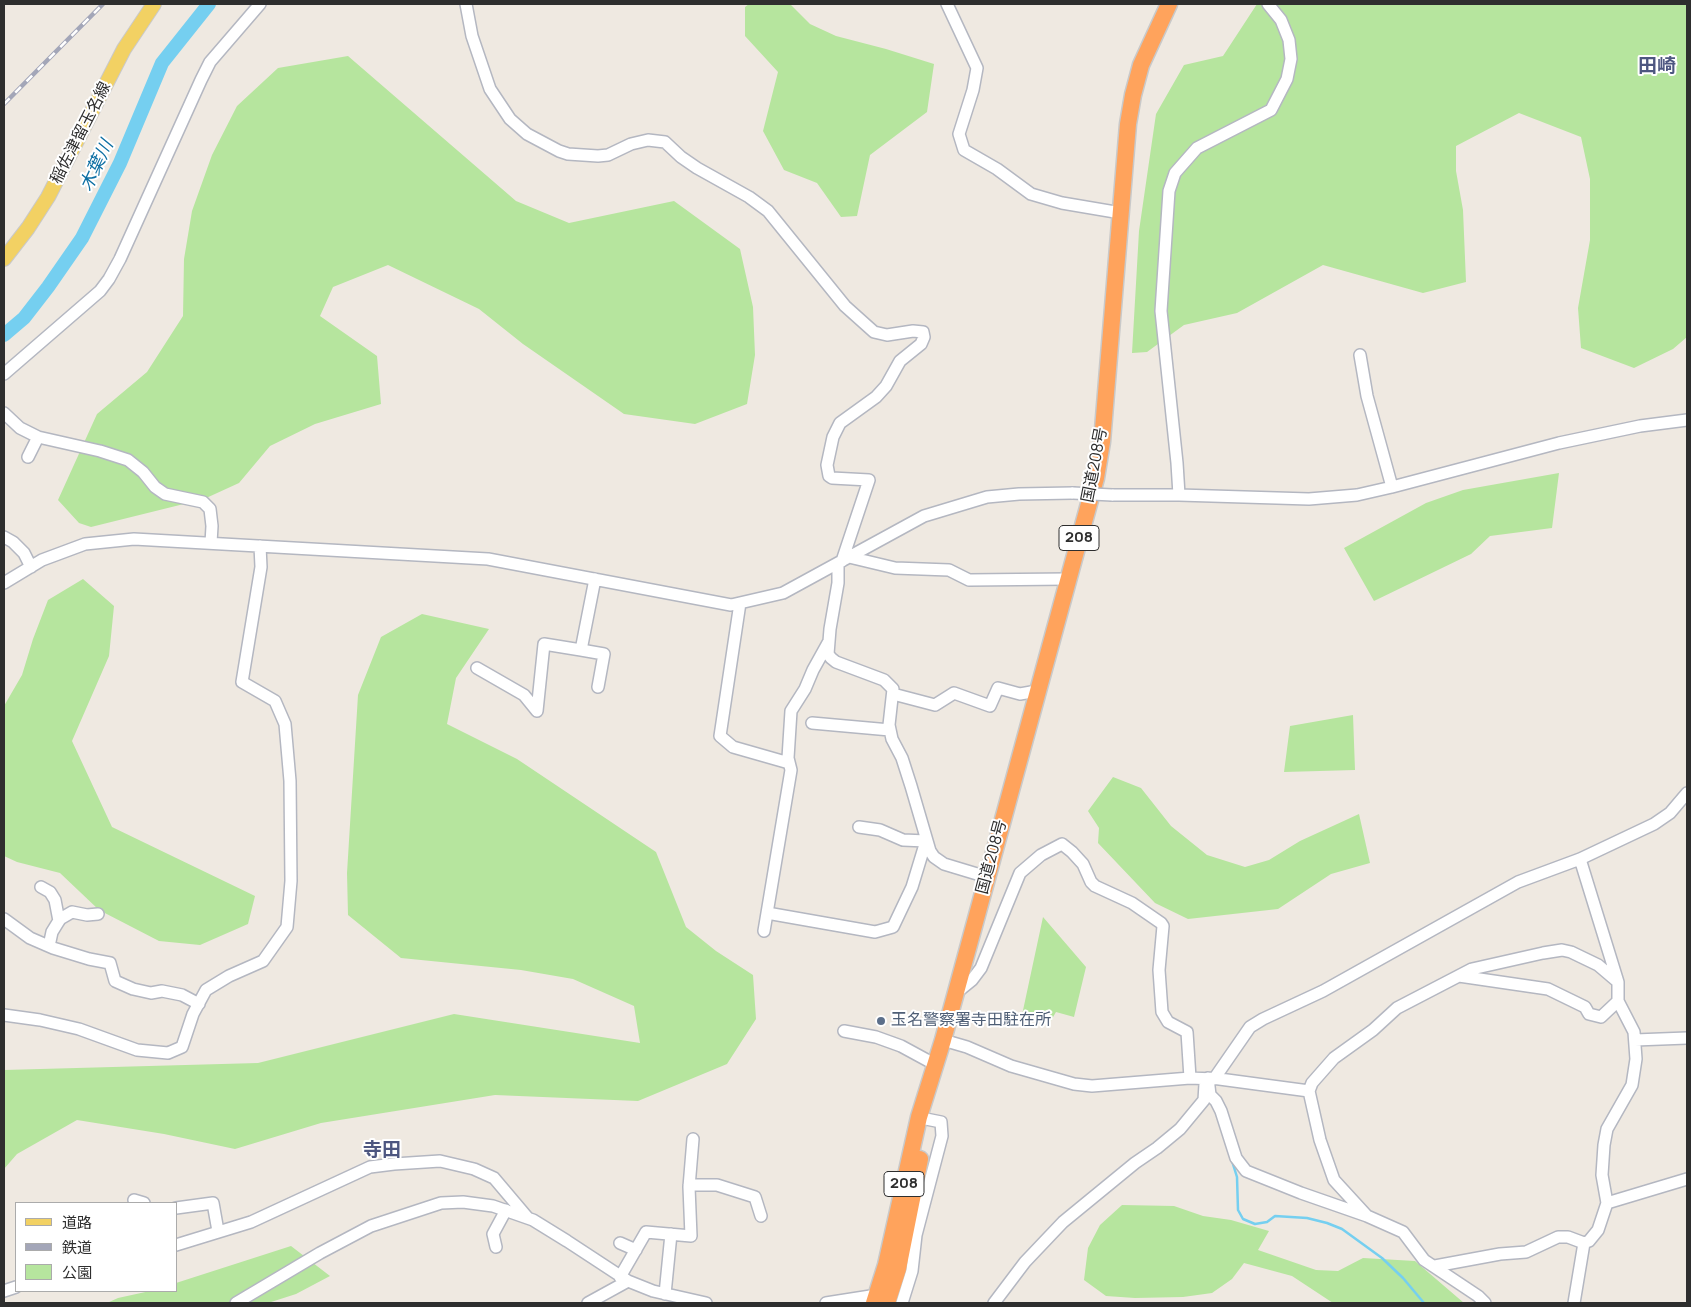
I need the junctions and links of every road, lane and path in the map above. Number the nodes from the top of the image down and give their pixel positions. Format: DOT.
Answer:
graph roads {
  1 [pos="154,4"];
  2 [pos="260,4"];
  3 [pos="466,4"];
  4 [pos="947,4"];
  5 [pos="1169,4"];
  6 [pos="1268,4"];
  7 [pos="1121,213"];
  8 [pos="4,258"];
  9 [pos="1360,355"];
  10 [pos="4,374"];
  11 [pos="4,413"];
  12 [pos="1687,420"];
  13 [pos="38,437"];
  14 [pos="28,457"];
  15 [pos="1392,488"];
  16 [pos="1179,495"];
  17 [pos="4,537"];
  18 [pos="211,543"];
  19 [pos="260,546"];
  20 [pos="843,560"];
  21 [pos="31,567"];
  22 [pos="595,579"];
  23 [pos="1068,579"];
  24 [pos="4,583"];
  25 [pos="740,603"];
  26 [pos="829,642"];
  27 [pos="581,650"];
  28 [pos="477,668"];
  29 [pos="598,687"];
  30 [pos="1037,691"];
  31 [pos="893,694"];
  32 [pos="812,723"];
  33 [pos="890,730"];
  34 [pos="789,763"];
  35 [pos="1687,793"];
  36 [pos="859,827"];
  37 [pos="926,842"];
  38 [pos="1580,859"];
  39 [pos="987,876"];
  40 [pos="40,887"];
  41 [pos="767,913"];
  42 [pos="98,914"];
  43 [pos="4,919"];
  44 [pos="59,921"];
  45 [pos="764,931"];
  46 [pos="49,946"];
  47 [pos="1459,976"];
  48 [pos="1618,982"];
  49 [pos="956,993"];
  50 [pos="1618,1001"];
  51 [pos="198,1004"];
  52 [pos="4,1015"];
  53 [pos="844,1031"];
  54 [pos="1687,1038"];
  55 [pos="943,1040"];
  56 [pos="1635,1040"];
  57 [pos="936,1065"];
  58 [pos="1190,1078"];
  59 [pos="1209,1078"];
  60 [pos="1310,1091"];
  61 [pos="693,1139"];
  62 [pos="1687,1179"];
  63 [pos="689,1185"];
  64 [pos="1607,1203"];
  65 [pos="178,1208"];
  66 [pos="506,1210"];
  67 [pos="761,1216"];
  68 [pos="1367,1216"];
  69 [pos="528,1218"];
  70 [pos="218,1231"];
  71 [pos="671,1234"];
  72 [pos="1584,1242"];
  73 [pos="620,1243"];
  74 [pos="178,1244"];
  75 [pos="496,1247"];
  76 [pos="636,1250"];
  77 [pos="1435,1266"];
  78 [pos="905,1270"];
  79 [pos="624,1279"];
  80 [pos="664,1294"];
  81 [pos="611,1298"];
  82 [pos="879,1300"];
  83 [pos="236,1303"];
  84 [pos="588,1303"];
  85 [pos="706,1303"];
  86 [pos="826,1303"];
  87 [pos="902,1303"];
  88 [pos="994,1303"];
  89 [pos="1485,1303"];
  90 [pos="1574,1303"];
  1 -- 8 [label="main road, 稲佐津留玉名線"];
  2 -- 10 [label="street"];
  3 -- 20 [label="street"];
  4 -- 7 [label="street"];
  5 -- 7 [label="highway, 国道208号 / 208"];
  6 -- 16 [label="street"];
  7 -- 23 [label="highway, 国道208号 / 208"];
  9 -- 15 [label="street"];
  11 -- 13 [label="street"];
  12 -- 15 [label="street"];
  13 -- 14 [label="street"];
  13 -- 18 [label="street"];
  15 -- 16 [label="street"];
  16 -- 20 [label="street, bridge"];
  17 -- 21 [label="street"];
  18 -- 19 [label="street"];
  18 -- 21 [label="street"];
  19 -- 22 [label="street"];
  19 -- 51 [label="street"];
  20 -- 23 [label="street"];
  20 -- 25 [label="street"];
  20 -- 26 [label="street"];
  21 -- 24 [label="street"];
  22 -- 25 [label="street"];
  22 -- 27 [label="street"];
  23 -- 30 [label="highway, 国道208号 / 208"];
  25 -- 34 [label="street"];
  26 -- 31 [label="street"];
  26 -- 34 [label="street"];
  27 -- 28 [label="street"];
  27 -- 29 [label="street"];
  30 -- 31 [label="street"];
  30 -- 39 [label="highway, 国道208号 / 208"];
  31 -- 33 [label="street"];
  32 -- 33 [label="street"];
  33 -- 37 [label="street"];
  34 -- 41 [label="street"];
  35 -- 38 [label="street"];
  36 -- 37 [label="street"];
  37 -- 39 [label="street"];
  37 -- 41 [label="street"];
  38 -- 48 [label="street"];
  38 -- 59 [label="street"];
  39 -- 49 [label="highway, 国道208号 / 208"];
  40 -- 44 [label="street"];
  41 -- 45 [label="street"];
  42 -- 44 [label="street"];
  43 -- 46 [label="street"];
  44 -- 46 [label="street"];
  46 -- 51 [label="street"];
  47 -- 48 [label="street"];
  47 -- 50 [label="street"];
  47 -- 60 [label="street"];
  48 -- 50 [label="street"];
  49 -- 55 [label="highway, 国道208号 / 208"];
  49 -- 58 [label="street"];
  50 -- 56 [label="street"];
  51 -- 52 [label="street"];
  53 -- 57 [label="street"];
  54 -- 56 [label="street"];
  55 -- 57 [label="highway, 国道208号 / 208"];
  55 -- 58 [label="street"];
  56 -- 64 [label="street"];
  57 -- 78 [label="highway, 国道208号 / 208"];
  57 -- 82 [label="highway, 国道208号 / 208"];
  58 -- 59 [label="street"];
  59 -- 60 [label="street"];
  59 -- 68 [label="street"];
  59 -- 88 [label="street"];
  60 -- 68 [label="street"];
  61 -- 63 [label="street"];
  62 -- 64 [label="street"];
  63 -- 67 [label="street"];
  63 -- 71 [label="street"];
  64 -- 72 [label="street"];
  65 -- 70 [label="street"];
  66 -- 69 [label="street"];
  66 -- 75 [label="street"];
  66 -- 83 [label="street"];
  68 -- 77 [label="street"];
  69 -- 70 [label="street"];
  69 -- 79 [label="street"];
  70 -- 74 [label="street"];
  71 -- 76 [label="street"];
  71 -- 80 [label="street"];
  72 -- 77 [label="street"];
  72 -- 90 [label="street"];
  73 -- 76 [label="street"];
  76 -- 79 [label="street"];
  77 -- 89 [label="street"];
  78 -- 82 [label="highway, 国道208号 / 208"];
  78 -- 87 [label="street"];
  79 -- 80 [label="street"];
  79 -- 81 [label="street"];
  80 -- 85 [label="street"];
  81 -- 84 [label="street"];
  82 -- 86 [label="street"];
}
